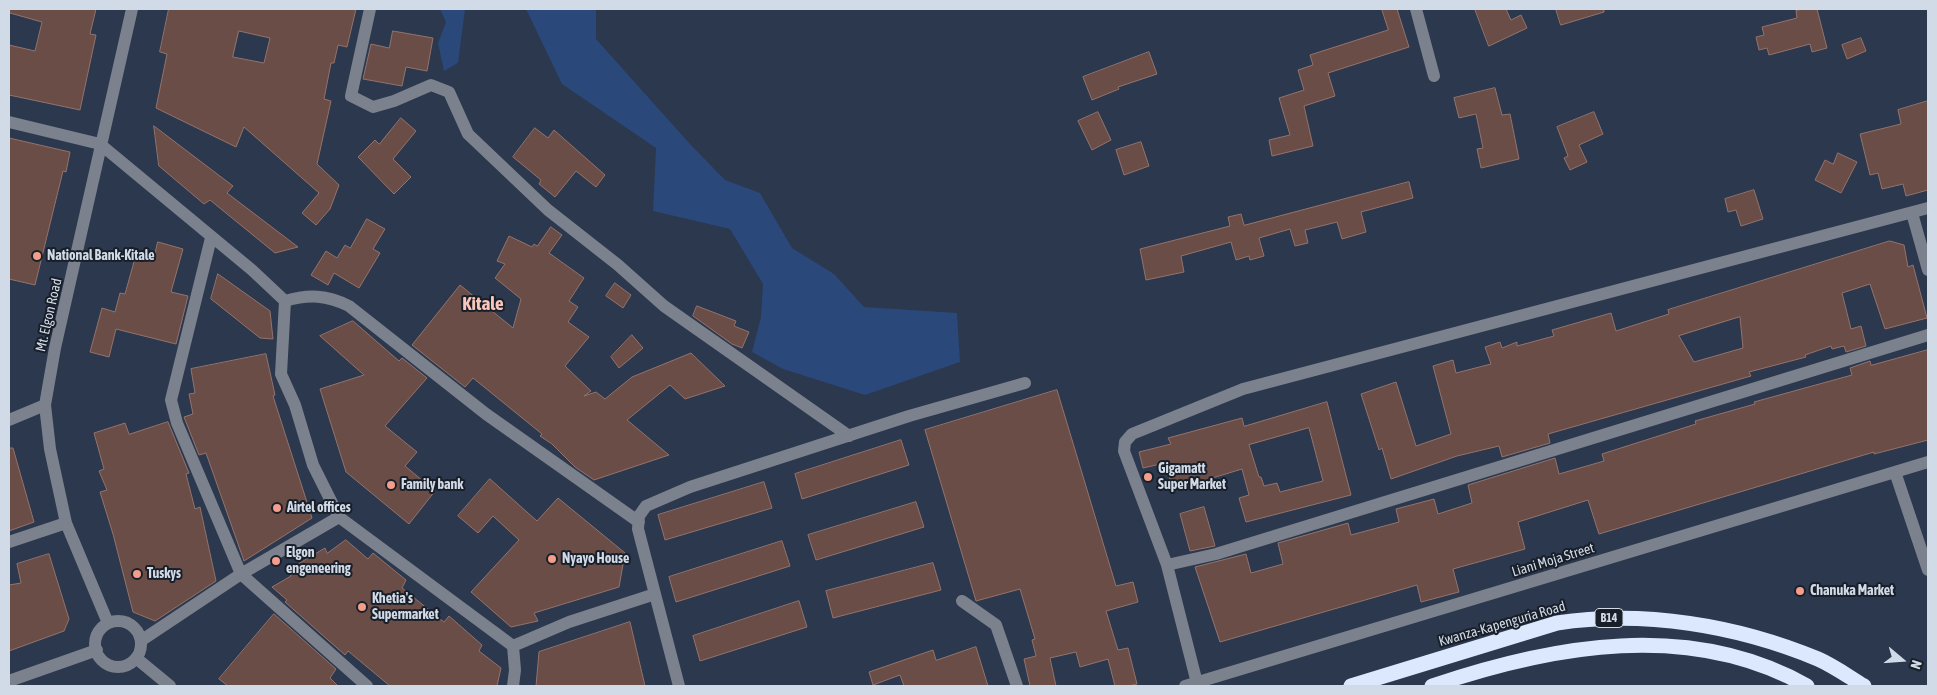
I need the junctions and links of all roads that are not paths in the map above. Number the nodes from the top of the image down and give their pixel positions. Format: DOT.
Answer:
graph roads {
  1 [pos="132,9"];
  2 [pos="370,9"];
  3 [pos="1416,9"];
  4 [pos="1434,76"];
  5 [pos="9,122"];
  6 [pos="100,144"];
  7 [pos="1928,208"];
  8 [pos="1912,213"];
  9 [pos="211,238"];
  10 [pos="1928,270"];
  11 [pos="285,301"];
  12 [pos="1928,335"];
  13 [pos="1025,383"];
  14 [pos="45,405"];
  15 [pos="9,420"];
  16 [pos="849,436"];
  17 [pos="1928,462"];
  18 [pos="1894,472"];
  19 [pos="339,517"];
  20 [pos="638,522"];
  21 [pos="66,523"];
  22 [pos="9,542"];
  23 [pos="1167,565"];
  24 [pos="1928,570"];
  25 [pos="241,574"];
  26 [pos="655,594"];
  27 [pos="962,601"];
  28 [pos="108,623"];
  29 [pos="142,640"];
  30 [pos="513,646"];
  31 [pos="97,650"];
  32 [pos="136,658"];
  33 [pos="9,681"];
  34 [pos="1191,684"];
  35 [pos="170,686"];
  36 [pos="367,686"];
  37 [pos="513,686"];
  38 [pos="679,686"];
  39 [pos="1017,686"];
  40 [pos="1350,686"];
  41 [pos="1432,686"];
  42 [pos="1807,686"];
  43 [pos="1864,686"];
  1 -- 6 [label="street, Mt. Elgon Road"];
  2 -- 16 [label="street"];
  3 -- 4 [label="street"];
  5 -- 6 [label="street"];
  6 -- 9 [label="street"];
  6 -- 14 [label="street, Mt. Elgon Road"];
  7 -- 8 [label="street"];
  8 -- 10 [label="street"];
  8 -- 23 [label="street"];
  9 -- 11 [label="street"];
  9 -- 25 [label="street"];
  11 -- 19 [label="street"];
  11 -- 20 [label="street"];
  12 -- 23 [label="street"];
  13 -- 16 [label="street"];
  14 -- 15 [label="street"];
  14 -- 21 [label="street, Mt. Elgon Road"];
  16 -- 20 [label="street"];
  17 -- 18 [label="street, Liani Moja Street"];
  18 -- 24 [label="street"];
  18 -- 34 [label="street, Liani Moja Street"];
  19 -- 25 [label="street"];
  19 -- 30 [label="street"];
  20 -- 26 [label="street"];
  21 -- 22 [label="street"];
  21 -- 28 [label="street, Mt. Elgon Road"];
  23 -- 34 [label="street"];
  25 -- 29 [label="street"];
  25 -- 36 [label="street"];
  26 -- 30 [label="street"];
  26 -- 38 [label="street"];
  27 -- 39 [label="street"];
  28 -- 29 [label="street"];
  28 -- 31 [label="street"];
  29 -- 32 [label="street"];
  30 -- 37 [label="street"];
  31 -- 32 [label="street"];
  31 -- 33 [label="street"];
  32 -- 35 [label="street"];
  40 -- 43 [label="highway, Kwanza-Kapenguria Road / B14"];
  41 -- 42 [label="highway, B14"];
}
